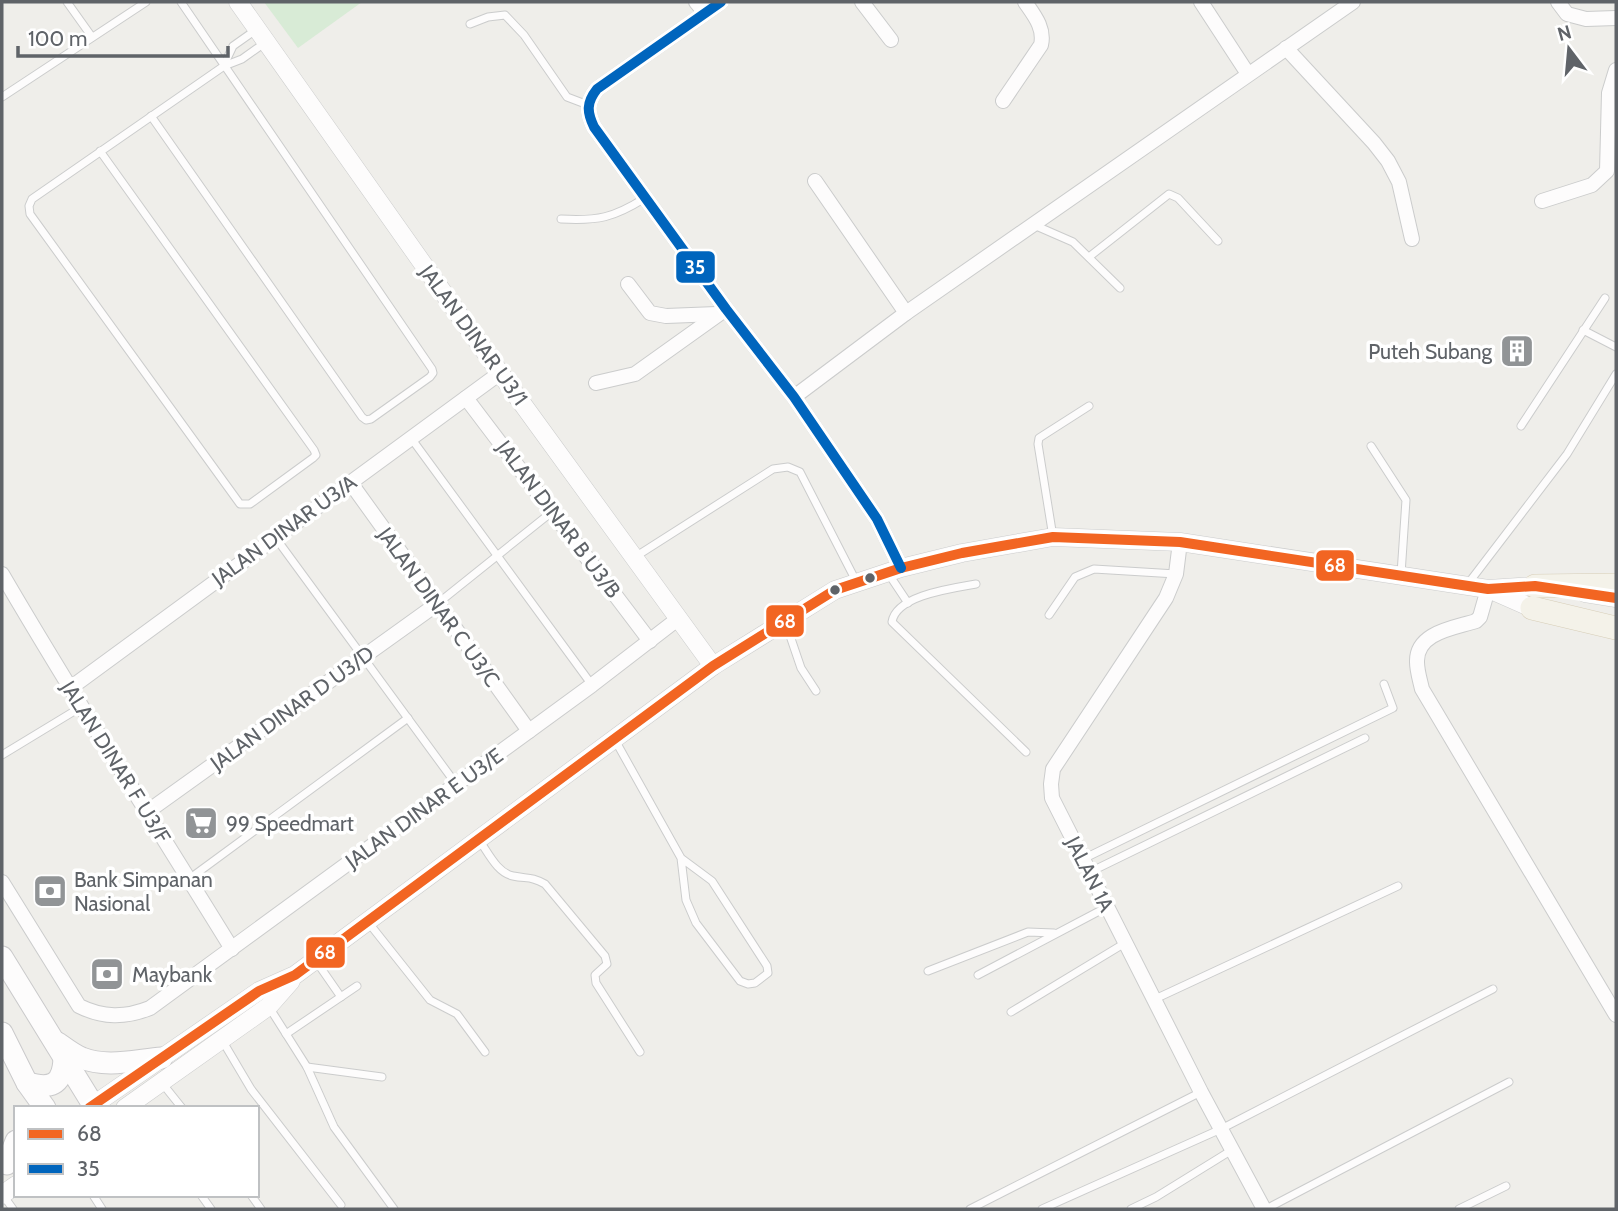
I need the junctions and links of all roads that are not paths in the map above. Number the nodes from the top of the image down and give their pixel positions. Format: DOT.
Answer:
graph roads {
  1 [pos="67,2"];
  2 [pos="146,2"];
  3 [pos="181,2"];
  4 [pos="238,2"];
  5 [pos="721,2"];
  6 [pos="862,2"];
  7 [pos="1025,2"];
  8 [pos="1201,2"];
  9 [pos="1353,2"];
  10 [pos="1558,2"];
  11 [pos="700,8"];
  12 [pos="1616,18"];
  13 [pos="470,24"];
  14 [pos="261,36"];
  15 [pos="92,37"];
  16 [pos="891,40"];
  17 [pos="1286,48"];
  18 [pos="224,66"];
  19 [pos="1616,71"];
  20 [pos="1248,74"];
  21 [pos="2,97"];
  22 [pos="1003,101"];
  23 [pos="588,105"];
  24 [pos="151,116"];
  25 [pos="100,151"];
  26 [pos="815,181"];
  27 [pos="645,198"];
  28 [pos="1542,201"];
  29 [pos="561,219"];
  30 [pos="1033,225"];
  31 [pos="1412,239"];
  32 [pos="1218,241"];
  33 [pos="1089,257"];
  34 [pos="628,284"];
  35 [pos="1120,288"];
  36 [pos="1605,298"];
  37 [pos="722,312"];
  38 [pos="906,313"];
  39 [pos="1583,330"];
  40 [pos="1616,347"];
  41 [pos="500,373"];
  42 [pos="1616,374"];
  43 [pos="596,383"];
  44 [pos="794,397"];
  45 [pos="466,398"];
  46 [pos="1089,406"];
  47 [pos="1521,426"];
  48 [pos="411,438"];
  49 [pos="1371,446"];
  50 [pos="350,482"];
  51 [pos="553,511"];
  52 [pos="275,537"];
  53 [pos="1053,537"];
  54 [pos="1180,542"];
  55 [pos="497,555"];
  56 [pos="635,557"];
  57 [pos="894,570"];
  58 [pos="2,574"];
  59 [pos="1176,574"];
  60 [pos="1401,575"];
  61 [pos="857,583"];
  62 [pos="976,584"];
  63 [pos="1616,585"];
  64 [pos="1466,586"];
  65 [pos="1488,589"];
  66 [pos="1533,597"];
  67 [pos="1616,598"];
  68 [pos="908,603"];
  69 [pos="437,604"];
  70 [pos="1049,615"];
  71 [pos="679,618"];
  72 [pos="1616,619"];
  73 [pos="785,620"];
  74 [pos="1616,628"];
  75 [pos="650,640"];
  76 [pos="362,657"];
  77 [pos="713,666"];
  78 [pos="1384,684"];
  79 [pos="592,685"];
  80 [pos="69,689"];
  81 [pos="816,691"];
  82 [pos="81,707"];
  83 [pos="408,718"];
  84 [pos="529,731"];
  85 [pos="1365,738"];
  86 [pos="614,739"];
  87 [pos="1026,752"];
  88 [pos="2,755"];
  89 [pos="457,784"];
  90 [pos="147,812"];
  91 [pos="479,839"];
  92 [pos="681,858"];
  93 [pos="1087,866"];
  94 [pos="189,879"];
  95 [pos="2,881"];
  96 [pos="1398,886"];
  97 [pos="1107,907"];
  98 [pos="368,922"];
  99 [pos="1056,933"];
  100 [pos="1125,943"];
  101 [pos="232,949"];
  102 [pos="2,957"];
  103 [pos="315,960"];
  104 [pos="928,971"];
  105 [pos="295,975"];
  106 [pos="978,975"];
  107 [pos="357,986"];
  108 [pos="1493,989"];
  109 [pos="341,997"];
  110 [pos="1154,999"];
  111 [pos="269,1006"];
  112 [pos="1011,1012"];
  113 [pos="1616,1015"];
  114 [pos="2,1033"];
  115 [pos="286,1034"];
  116 [pos="50,1038"];
  117 [pos="222,1039"];
  118 [pos="485,1052"];
  119 [pos="640,1052"];
  120 [pos="13,1053"];
  121 [pos="162,1058"];
  122 [pos="64,1060"];
  123 [pos="307,1067"];
  124 [pos="382,1077"];
  125 [pos="161,1082"];
  126 [pos="1510,1082"];
  127 [pos="27,1083"];
  128 [pos="1201,1092"];
  129 [pos="134,1105"];
  130 [pos="24,1106"];
  131 [pos="44,1106"];
  132 [pos="91,1106"];
  133 [pos="93,1106"];
  134 [pos="180,1106"];
  135 [pos="1221,1129"];
  136 [pos="14,1146"];
  137 [pos="1232,1150"];
  138 [pos="8,1163"];
  139 [pos="1506,1186"];
  140 [pos="7,1191"];
  141 [pos="341,1205"];
  142 [pos="13,1209"];
  143 [pos="394,1209"];
  144 [pos="970,1209"];
  145 [pos="1042,1209"];
  146 [pos="1131,1209"];
  147 [pos="1265,1209"];
  148 [pos="1459,1209"];
  1 -- 15 [label="lane"];
  2 -- 15 [label="lane"];
  3 -- 18 [label="lane"];
  4 -- 14 [label="street, JALAN DINAR U3/1"];
  5 -- 11 [label="street"];
  6 -- 16 [label="street"];
  7 -- 22 [label="street"];
  8 -- 20 [label="street"];
  9 -- 17 [label="street"];
  10 -- 12 [label="street"];
  11 -- 23 [label="street"];
  13 -- 23 [label="lane"];
  14 -- 18 [label="lane"];
  14 -- 18 [label="lane"];
  14 -- 41 [label="street, JALAN DINAR U3/1"];
  15 -- 21 [label="lane"];
  17 -- 20 [label="street"];
  17 -- 31 [label="street"];
  18 -- 24 [label="lane"];
  18 -- 24 [label="lane"];
  19 -- 28 [label="street"];
  20 -- 30 [label="street"];
  23 -- 27 [label="street"];
  24 -- 25 [label="lane"];
  25 -- 25 [label="lane"];
  26 -- 38 [label="street"];
  27 -- 29 [label="lane"];
  27 -- 37 [label="street"];
  30 -- 33 [label="lane"];
  30 -- 38 [label="street"];
  32 -- 33 [label="lane"];
  33 -- 35 [label="lane"];
  34 -- 37 [label="street"];
  36 -- 39 [label="lane"];
  37 -- 43 [label="street"];
  37 -- 44 [label="street"];
  38 -- 44 [label="street"];
  39 -- 40 [label="lane"];
  39 -- 47 [label="lane"];
  41 -- 45 [label="street, JALAN DINAR U3/A"];
  41 -- 56 [label="street, JALAN DINAR U3/1"];
  42 -- 64 [label="lane"];
  44 -- 57 [label="street"];
  45 -- 48 [label="street, JALAN DINAR U3/A"];
  45 -- 51 [label="street, JALAN DINAR B U3/B"];
  46 -- 53 [label="lane"];
  48 -- 50 [label="street, JALAN DINAR U3/A"];
  48 -- 55 [label="lane"];
  49 -- 60 [label="lane"];
  50 -- 52 [label="street, JALAN DINAR U3/A"];
  50 -- 69 [label="street, JALAN DINAR C U3/C"];
  51 -- 55 [label="lane"];
  51 -- 75 [label="street, JALAN DINAR B U3/B"];
  52 -- 76 [label="lane"];
  52 -- 80 [label="street, JALAN DINAR U3/A"];
  53 -- 54 [label="street"];
  53 -- 57 [label="street"];
  54 -- 59 [label="street, JALAN 1A"];
  54 -- 60 [label="street"];
  55 -- 69 [label="lane"];
  55 -- 79 [label="lane"];
  56 -- 61 [label="lane"];
  56 -- 71 [label="street, JALAN DINAR U3/1"];
  57 -- 61 [label="street"];
  57 -- 68 [label="lane"];
  58 -- 80 [label="street, JALAN DINAR F U3/F"];
  59 -- 70 [label="lane"];
  59 -- 93 [label="street, JALAN 1A"];
  60 -- 64 [label="street"];
  61 -- 73 [label="street"];
  62 -- 68 [label="lane"];
  63 -- 66 [label="main road"];
  64 -- 65 [label="street"];
  65 -- 66 [label="street"];
  65 -- 113 [label="street"];
  66 -- 67 [label="street"];
  66 -- 72 [label="street"];
  66 -- 74 [label="main road"];
  68 -- 87 [label="lane"];
  69 -- 76 [label="street, JALAN DINAR D U3/D"];
  69 -- 84 [label="street, JALAN DINAR C U3/C"];
  71 -- 75 [label="street, JALAN DINAR E U3/E"];
  71 -- 77 [label="street, JALAN DINAR U3/1"];
  73 -- 77 [label="street"];
  73 -- 81 [label="lane"];
  75 -- 79 [label="street, JALAN DINAR E U3/E"];
  76 -- 83 [label="lane"];
  76 -- 90 [label="street, JALAN DINAR D U3/D"];
  77 -- 86 [label="street"];
  78 -- 93 [label="lane"];
  79 -- 84 [label="street, JALAN DINAR E U3/E"];
  80 -- 82 [label="street, JALAN DINAR F U3/F"];
  82 -- 88 [label="lane"];
  82 -- 90 [label="street, JALAN DINAR F U3/F"];
  83 -- 89 [label="lane"];
  83 -- 94 [label="lane"];
  84 -- 89 [label="street, JALAN DINAR E U3/E"];
  85 -- 93 [label="lane"];
  86 -- 91 [label="street"];
  86 -- 92 [label="lane"];
  89 -- 101 [label="street, JALAN DINAR E U3/E"];
  90 -- 94 [label="street, JALAN DINAR F U3/F"];
  91 -- 98 [label="street"];
  91 -- 119 [label="lane"];
  92 -- 92 [label="lane"];
  93 -- 97 [label="street, JALAN 1A"];
  94 -- 101 [label="street, JALAN DINAR F U3/F"];
  95 -- 101 [label="street, JALAN DINAR E U3/E"];
  96 -- 110 [label="lane"];
  97 -- 99 [label="lane"];
  97 -- 100 [label="street, JALAN 1A"];
  98 -- 103 [label="street"];
  98 -- 118 [label="lane"];
  99 -- 104 [label="lane"];
  99 -- 106 [label="lane"];
  100 -- 110 [label="street, JALAN 1A"];
  100 -- 112 [label="lane"];
  102 -- 116 [label="main road"];
  103 -- 105 [label="street"];
  103 -- 109 [label="lane"];
  105 -- 111 [label="street"];
  105 -- 121 [label="street"];
  107 -- 109 [label="lane"];
  108 -- 135 [label="lane"];
  109 -- 115 [label="lane"];
  110 -- 128 [label="street, JALAN 1A"];
  111 -- 115 [label="lane"];
  111 -- 117 [label="street"];
  114 -- 120 [label="main road"];
  115 -- 123 [label="lane"];
  116 -- 121 [label="main road"];
  116 -- 122 [label="main road"];
  117 -- 125 [label="street"];
  117 -- 141 [label="lane"];
  120 -- 127 [label="main road"];
  120 -- 130 [label="main road"];
  121 -- 133 [label="street"];
  122 -- 127 [label="main road"];
  122 -- 132 [label="main road"];
  123 -- 124 [label="lane"];
  123 -- 143 [label="lane"];
  125 -- 129 [label="street"];
  125 -- 134 [label="lane"];
  126 -- 147 [label="lane"];
  127 -- 131 [label="main road"];
  128 -- 135 [label="street, JALAN 1A"];
  128 -- 144 [label="lane"];
  135 -- 137 [label="street, JALAN 1A"];
  135 -- 145 [label="lane"];
  136 -- 138 [label="main road"];
  137 -- 146 [label="lane"];
  137 -- 147 [label="street, JALAN 1A"];
  139 -- 148 [label="lane"];
  140 -- 142 [label="lane"];
}
